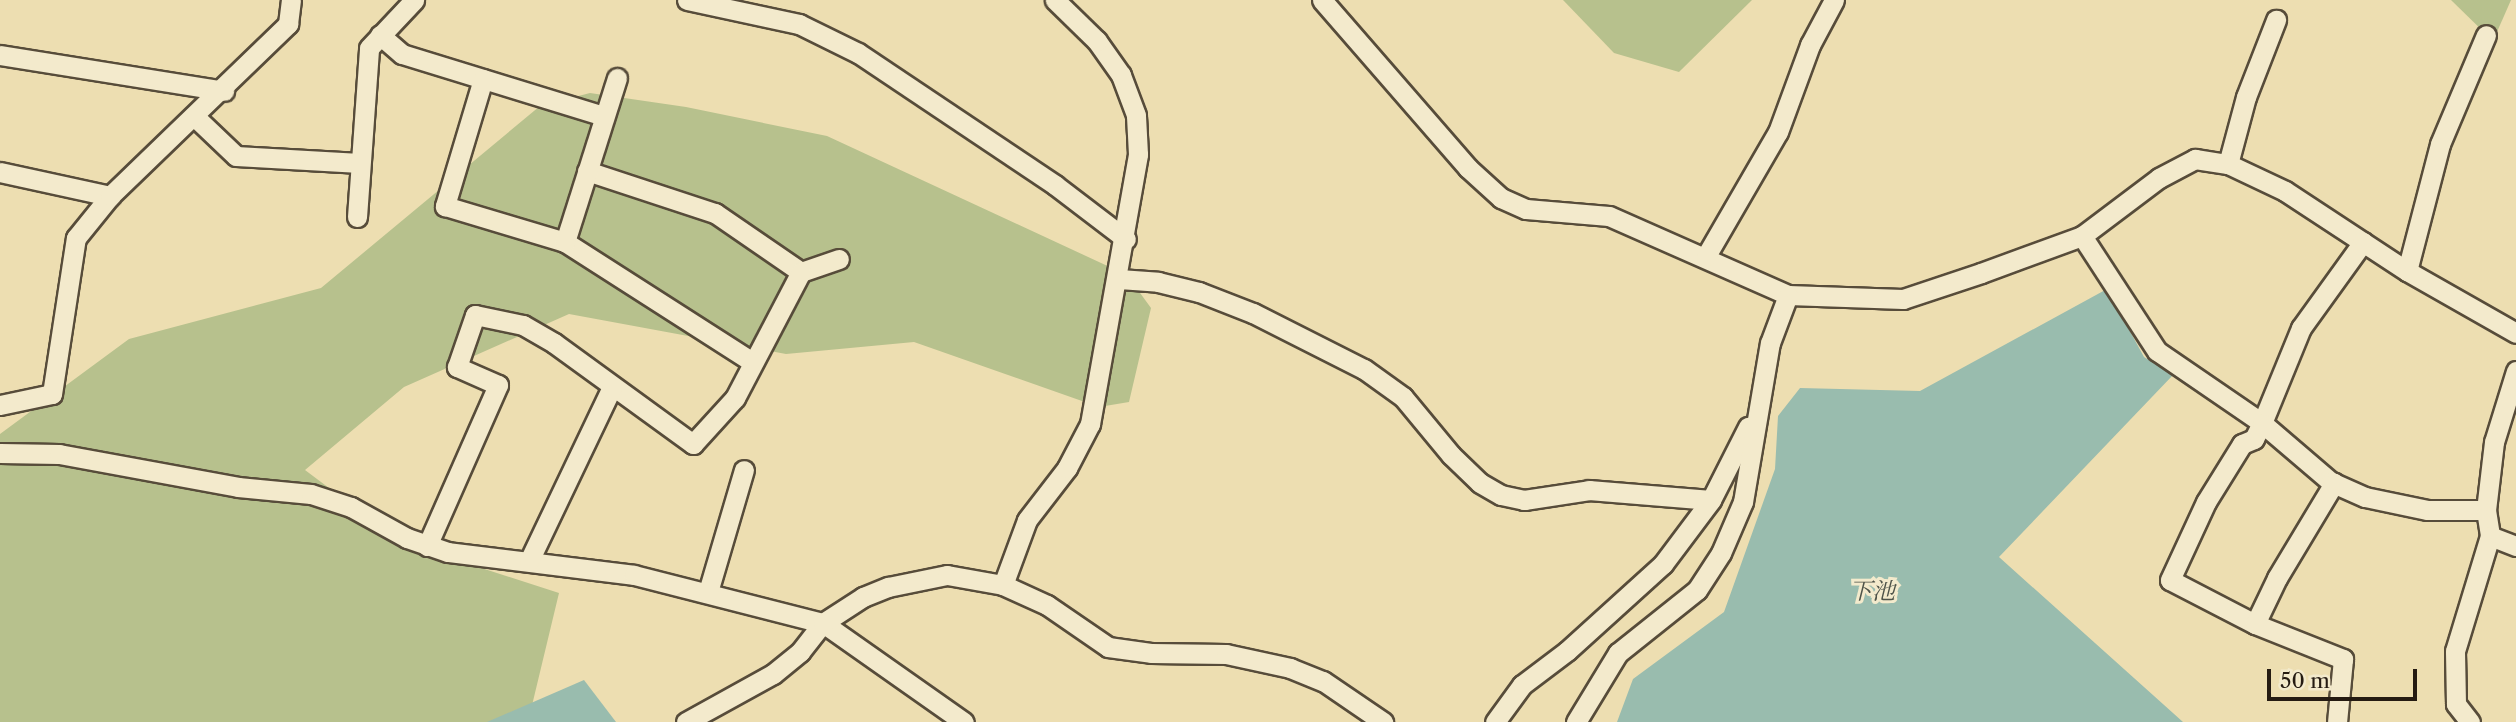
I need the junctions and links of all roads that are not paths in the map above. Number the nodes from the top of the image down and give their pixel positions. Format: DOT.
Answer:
graph roads {
  1 [pos="291,0"];
  2 [pos="414,0"];
  3 [pos="687,0"];
  4 [pos="1055,0"];
  5 [pos="1322,0"];
  6 [pos="1834,0"];
  7 [pos="2276,20"];
  8 [pos="380,35"];
  9 [pos="2486,35"];
  10 [pos="0,55"];
  11 [pos="617,78"];
  12 [pos="483,79"];
  13 [pos="223,91"];
  14 [pos="194,116"];
  15 [pos="604,116"];
  16 [pos="360,163"];
  17 [pos="2228,164"];
  18 [pos="587,171"];
  19 [pos="0,172"];
  20 [pos="110,196"];
  21 [pos="357,217"];
  22 [pos="2082,236"];
  23 [pos="1126,239"];
  24 [pos="565,242"];
  25 [pos="2363,242"];
  26 [pos="1706,256"];
  27 [pos="839,259"];
  28 [pos="2407,271"];
  29 [pos="801,272"];
  30 [pos="1119,279"];
  31 [pos="1788,295"];
  32 [pos="2516,332"];
  33 [pos="753,362"];
  34 [pos="2516,371"];
  35 [pos="612,387"];
  36 [pos="0,405"];
  37 [pos="1759,406"];
  38 [pos="2262,423"];
  39 [pos="0,453"];
  40 [pos="744,470"];
  41 [pos="2334,483"];
  42 [pos="1711,500"];
  43 [pos="2486,510"];
  44 [pos="2490,536"];
  45 [pos="2516,546"];
  46 [pos="427,547"];
  47 [pos="529,561"];
  48 [pos="1003,585"];
  49 [pos="708,592"];
  50 [pos="823,623"];
  51 [pos="2255,624"];
  52 [pos="686,722"];
  53 [pos="964,722"];
  54 [pos="1383,722"];
  55 [pos="1495,722"];
  56 [pos="1576,722"];
  57 [pos="2337,722"];
  58 [pos="2470,722"];
  1 -- 13 [label="street"];
  2 -- 8 [label="street"];
  3 -- 23 [label="street"];
  4 -- 23 [label="street"];
  5 -- 26 [label="street"];
  6 -- 26 [label="street"];
  7 -- 17 [label="street"];
  8 -- 12 [label="street"];
  8 -- 16 [label="street"];
  9 -- 28 [label="street"];
  10 -- 13 [label="street"];
  11 -- 15 [label="street"];
  12 -- 15 [label="street"];
  12 -- 24 [label="street"];
  13 -- 14 [label="street"];
  14 -- 16 [label="street"];
  14 -- 20 [label="street"];
  15 -- 18 [label="street"];
  16 -- 21 [label="street"];
  17 -- 22 [label="street"];
  17 -- 25 [label="street"];
  18 -- 24 [label="street"];
  18 -- 29 [label="street"];
  19 -- 20 [label="street"];
  20 -- 36 [label="street"];
  22 -- 31 [label="street"];
  22 -- 38 [label="street"];
  23 -- 30 [label="street"];
  24 -- 33 [label="street"];
  25 -- 28 [label="street"];
  25 -- 38 [label="street"];
  26 -- 31 [label="street"];
  27 -- 29 [label="street"];
  28 -- 32 [label="street"];
  29 -- 33 [label="street"];
  30 -- 42 [label="street"];
  30 -- 48 [label="street"];
  31 -- 37 [label="street"];
  33 -- 35 [label="street"];
  34 -- 43 [label="street"];
  35 -- 46 [label="street"];
  35 -- 47 [label="street"];
  37 -- 42 [label="street"];
  37 -- 56 [label="street"];
  38 -- 41 [label="street"];
  38 -- 51 [label="street"];
  39 -- 46 [label="street"];
  40 -- 49 [label="street"];
  41 -- 43 [label="street"];
  41 -- 51 [label="street"];
  42 -- 55 [label="street"];
  43 -- 44 [label="street"];
  44 -- 45 [label="street"];
  44 -- 58 [label="street"];
  46 -- 47 [label="street"];
  47 -- 49 [label="street"];
  48 -- 50 [label="street"];
  48 -- 54 [label="street"];
  49 -- 50 [label="street"];
  50 -- 52 [label="street"];
  50 -- 53 [label="street"];
  51 -- 57 [label="street"];
}
